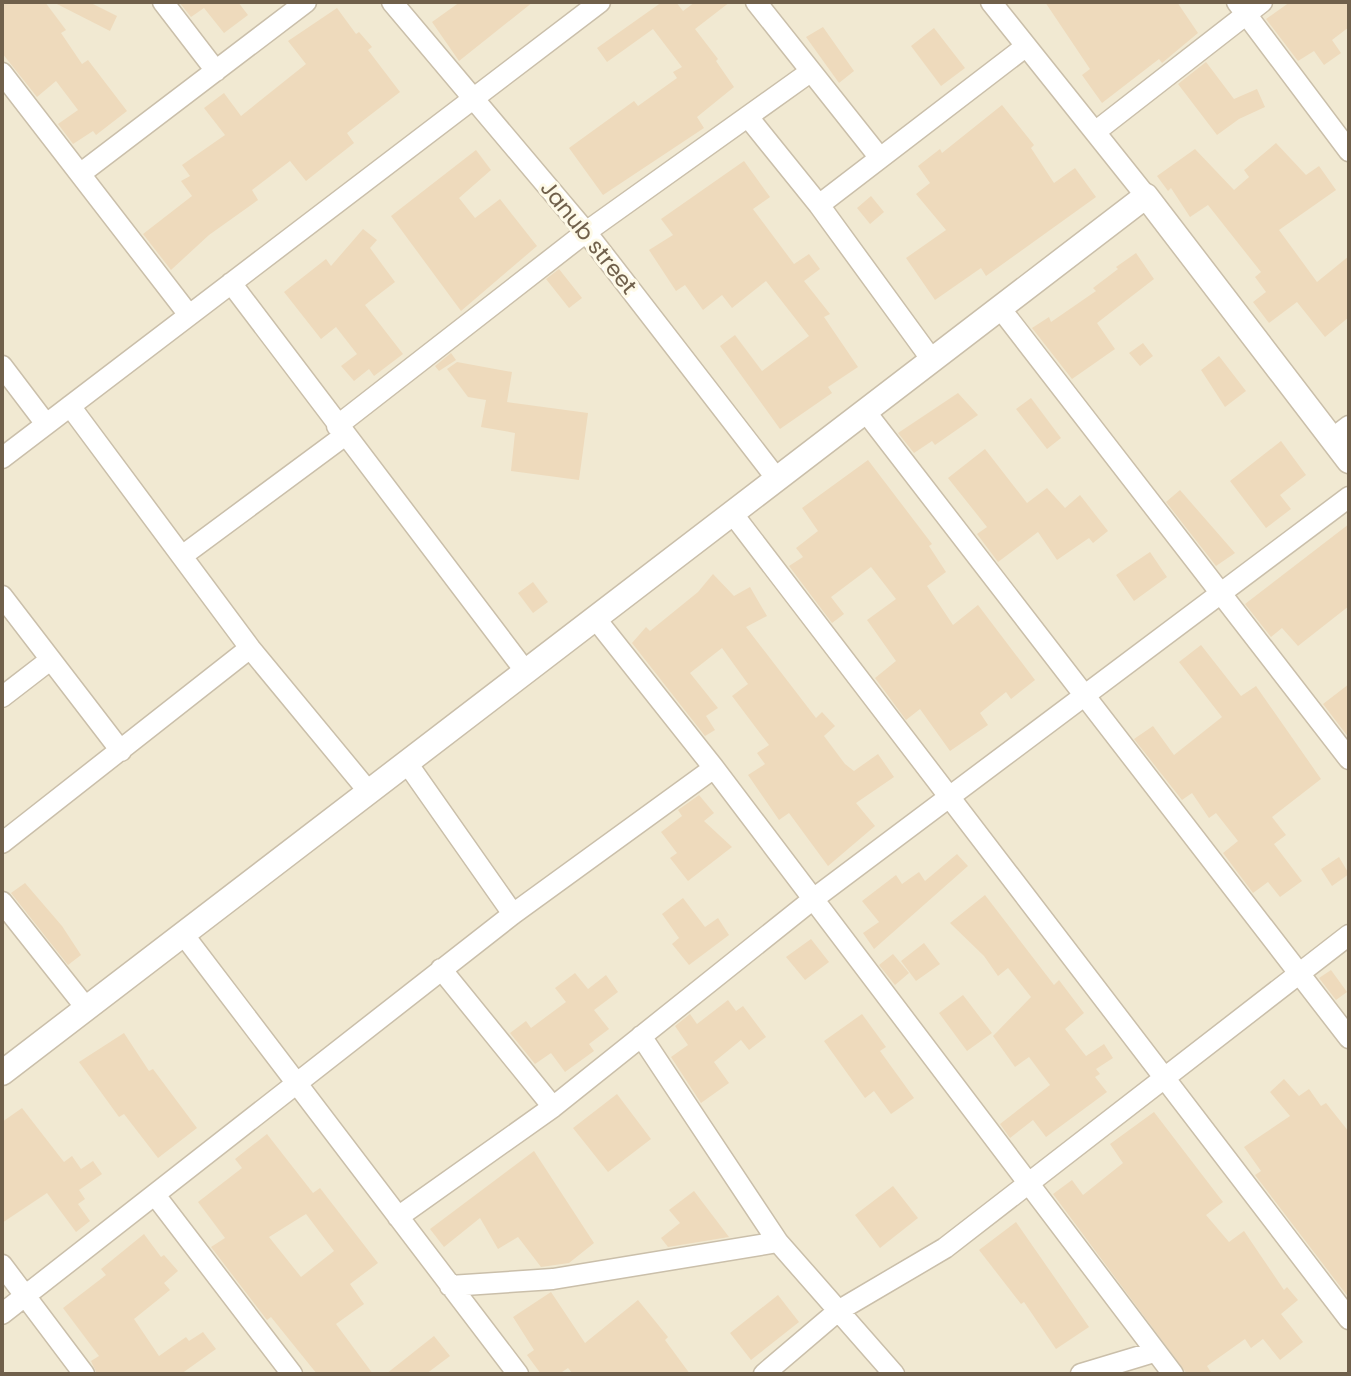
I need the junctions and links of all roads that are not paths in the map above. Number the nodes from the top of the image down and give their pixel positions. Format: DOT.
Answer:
graph roads {
  1 [pos="163,2"];
  2 [pos="306,2"];
  3 [pos="392,2"];
  4 [pos="600,2"];
  5 [pos="756,2"];
  6 [pos="991,2"];
  7 [pos="1248,6"];
  8 [pos="1025,47"];
  9 [pos="216,71"];
  10 [pos="810,72"];
  11 [pos="2,73"];
  12 [pos="474,98"];
  13 [pos="748,117"];
  14 [pos="1095,132"];
  15 [pos="1349,151"];
  16 [pos="880,158"];
  17 [pos="80,174"];
  18 [pos="1146,196"];
  19 [pos="819,205"];
  20 [pos="586,232"];
  21 [pos="231,283"];
  22 [pos="1000,308"];
  23 [pos="189,315"];
  24 [pos="932,360"];
  25 [pos="2,366"];
  26 [pos="70,406"];
  27 [pos="865,411"];
  28 [pos="46,424"];
  29 [pos="340,431"];
  30 [pos="1341,432"];
  31 [pos="2,458"];
  32 [pos="1349,461"];
  33 [pos="777,479"];
  34 [pos="1349,497"];
  35 [pos="732,513"];
  36 [pos="182,556"];
  37 [pos="1220,593"];
  38 [pos="2,596"];
  39 [pos="595,618"];
  40 [pos="250,648"];
  41 [pos="50,660"];
  42 [pos="526,672"];
  43 [pos="2,697"];
  44 [pos="1084,697"];
  45 [pos="121,751"];
  46 [pos="1349,759"];
  47 [pos="407,763"];
  48 [pos="714,768"];
  49 [pos="369,792"];
  50 [pos="951,797"];
  51 [pos="2,843"];
  52 [pos="812,900"];
  53 [pos="2,902"];
  54 [pos="513,914"];
  55 [pos="183,934"];
  56 [pos="1349,935"];
  57 [pos="441,969"];
  58 [pos="1300,973"];
  59 [pos="87,1009"];
  60 [pos="641,1036"];
  61 [pos="1349,1038"];
  62 [pos="2,1073"];
  63 [pos="1166,1078"];
  64 [pos="298,1083"];
  65 [pos="553,1107"];
  66 [pos="1026,1184"];
  67 [pos="155,1195"];
  68 [pos="398,1217"];
  69 [pos="778,1242"];
  70 [pos="2,1265"];
  71 [pos="450,1286"];
  72 [pos="25,1296"];
  73 [pos="838,1311"];
  74 [pos="2,1314"];
  75 [pos="1349,1319"];
  76 [pos="1154,1352"];
  77 [pos="84,1374"];
  78 [pos="292,1374"];
  79 [pos="518,1374"];
  80 [pos="764,1374"];
  81 [pos="894,1374"];
  82 [pos="1081,1374"];
  83 [pos="1173,1374"];
  1 -- 9 [label="street"];
  2 -- 9 [label="street"];
  3 -- 12 [label="street, Janub street"];
  4 -- 12 [label="street"];
  5 -- 10 [label="street"];
  6 -- 8 [label="street"];
  7 -- 14 [label="street"];
  7 -- 15 [label="street"];
  8 -- 14 [label="street"];
  8 -- 16 [label="street"];
  9 -- 17 [label="street"];
  10 -- 13 [label="street"];
  10 -- 16 [label="street"];
  11 -- 17 [label="street"];
  12 -- 20 [label="street, Janub street"];
  12 -- 21 [label="street"];
  13 -- 19 [label="street"];
  13 -- 20 [label="street"];
  14 -- 18 [label="street"];
  16 -- 19 [label="street"];
  17 -- 23 [label="street"];
  18 -- 22 [label="street"];
  18 -- 30 [label="street"];
  19 -- 24 [label="street"];
  20 -- 29 [label="street"];
  20 -- 33 [label="street, Janub street"];
  21 -- 23 [label="street"];
  21 -- 29 [label="street"];
  22 -- 24 [label="street"];
  22 -- 37 [label="street"];
  23 -- 26 [label="street"];
  24 -- 27 [label="street"];
  25 -- 28 [label="street"];
  26 -- 28 [label="street"];
  26 -- 36 [label="street"];
  27 -- 33 [label="street"];
  27 -- 44 [label="street"];
  28 -- 31 [label="street"];
  29 -- 36 [label="street"];
  29 -- 42 [label="street"];
  30 -- 32 [label="street"];
  33 -- 35 [label="street"];
  34 -- 37 [label="street"];
  35 -- 39 [label="street"];
  35 -- 50 [label="street"];
  36 -- 40 [label="street"];
  37 -- 44 [label="street"];
  37 -- 46 [label="street"];
  38 -- 41 [label="street"];
  39 -- 42 [label="street"];
  39 -- 48 [label="street"];
  40 -- 45 [label="street"];
  40 -- 49 [label="street"];
  41 -- 43 [label="street"];
  41 -- 45 [label="street"];
  42 -- 47 [label="street"];
  44 -- 50 [label="street"];
  44 -- 58 [label="street"];
  45 -- 51 [label="street"];
  47 -- 49 [label="street"];
  47 -- 54 [label="street"];
  48 -- 52 [label="street"];
  48 -- 54 [label="street"];
  49 -- 55 [label="street"];
  50 -- 52 [label="street"];
  50 -- 63 [label="street"];
  52 -- 60 [label="street"];
  52 -- 66 [label="street"];
  53 -- 59 [label="street"];
  54 -- 57 [label="street"];
  55 -- 59 [label="street"];
  55 -- 64 [label="street"];
  56 -- 58 [label="street"];
  57 -- 64 [label="street"];
  57 -- 65 [label="street"];
  58 -- 61 [label="street"];
  58 -- 63 [label="street"];
  59 -- 62 [label="street"];
  60 -- 65 [label="street"];
  60 -- 69 [label="street"];
  63 -- 66 [label="street"];
  63 -- 75 [label="street"];
  64 -- 67 [label="street"];
  64 -- 68 [label="street"];
  65 -- 68 [label="street"];
  66 -- 73 [label="street"];
  66 -- 76 [label="street"];
  67 -- 72 [label="street"];
  67 -- 78 [label="street"];
  68 -- 71 [label="street"];
  69 -- 71 [label="street"];
  69 -- 73 [label="street"];
  70 -- 72 [label="street"];
  71 -- 79 [label="street"];
  72 -- 74 [label="street"];
  72 -- 77 [label="street"];
  73 -- 80 [label="street"];
  73 -- 81 [label="street"];
  76 -- 82 [label="street"];
  76 -- 83 [label="street"];
}
